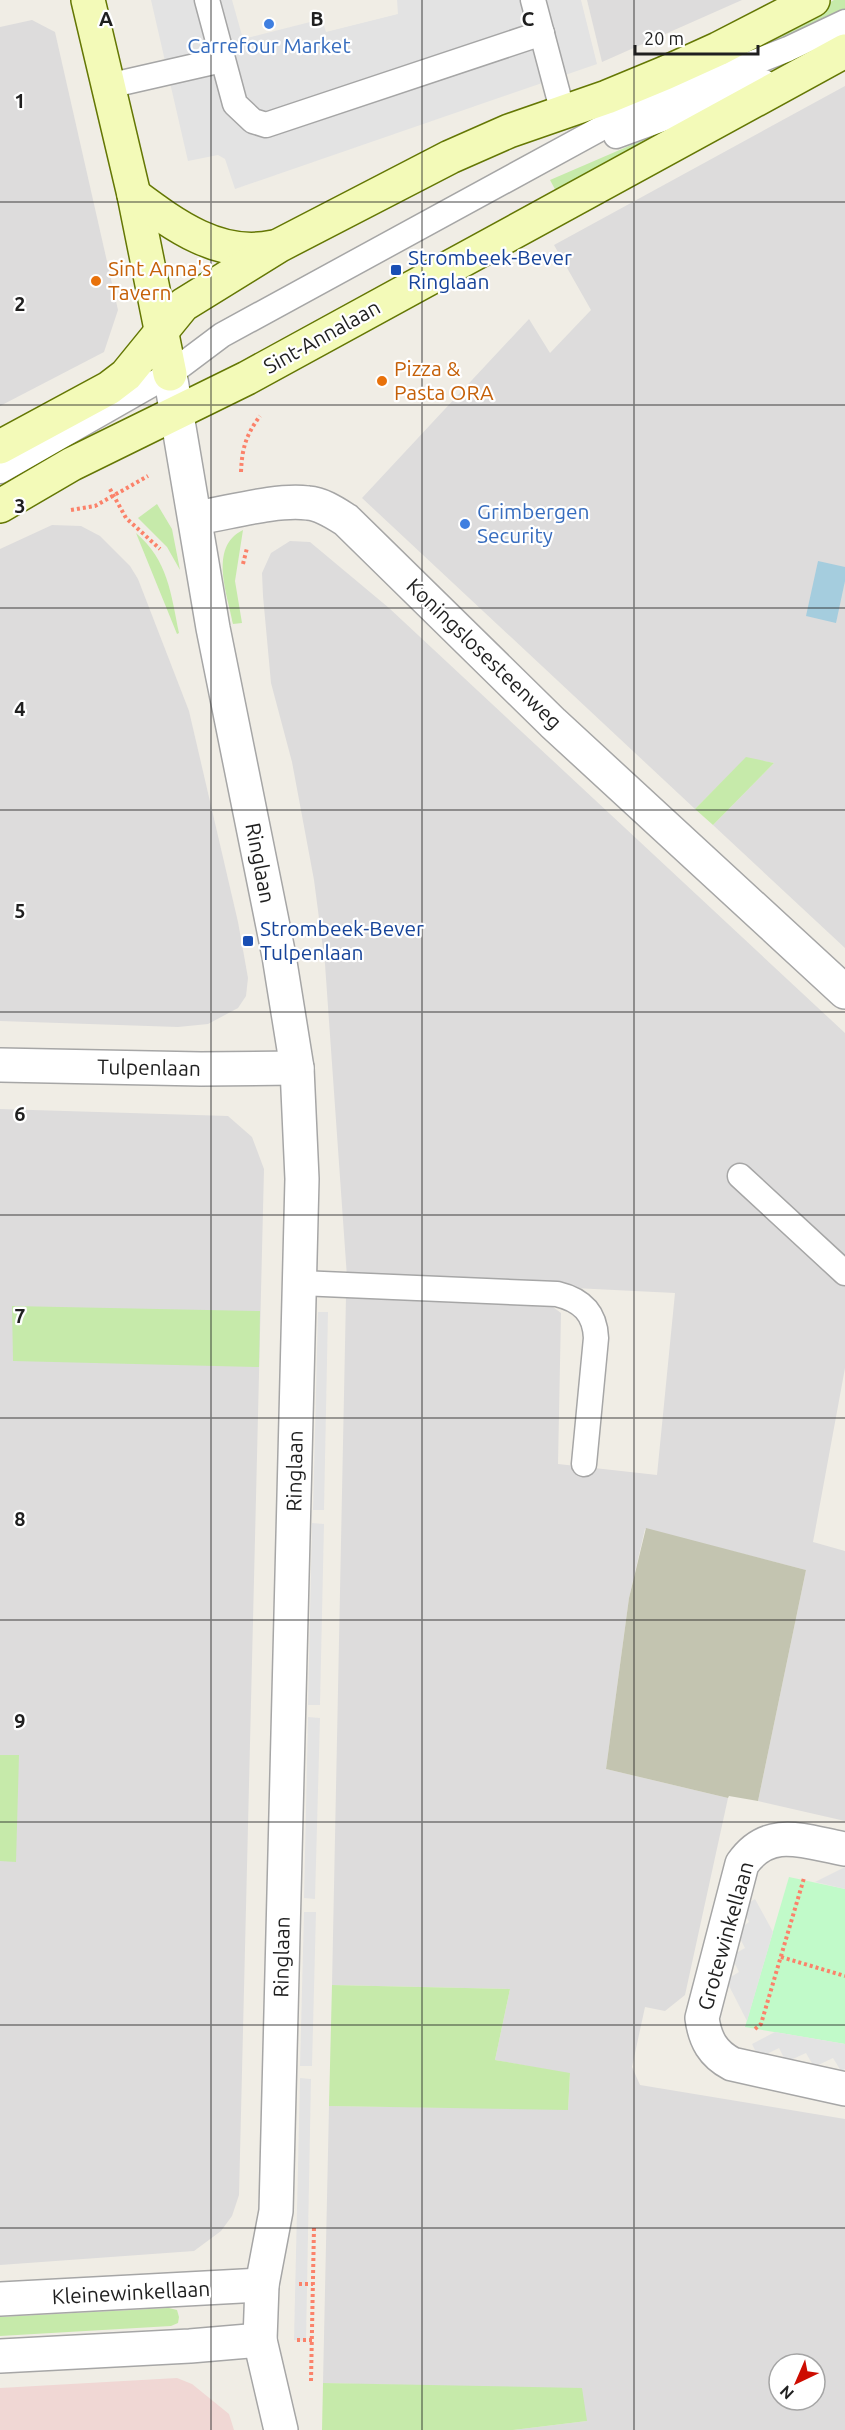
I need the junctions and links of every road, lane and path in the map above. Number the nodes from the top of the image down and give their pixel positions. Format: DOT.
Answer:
graph roads {
  1 [pos="88,0"];
  2 [pos="207,0"];
  3 [pos="533,0"];
  4 [pos="813,0"];
  5 [pos="845,22"];
  6 [pos="542,33"];
  7 [pos="837,55"];
  8 [pos="222,60"];
  9 [pos="108,86"];
  10 [pos="563,113"];
  11 [pos="529,168"];
  12 [pos="134,195"];
  13 [pos="280,245"];
  14 [pos="161,330"];
  15 [pos="170,374"];
  16 [pos="176,414"];
  17 [pos="0,447"];
  18 [pos="92,454"];
  19 [pos="0,471"];
  20 [pos="0,506"];
  21 [pos="196,518"];
  22 [pos="164,555"];
  23 [pos="845,992"];
  24 [pos="0,1065"];
  25 [pos="297,1068"];
  26 [pos="740,1176"];
  27 [pos="845,1273"];
  28 [pos="300,1283"];
  29 [pos="585,1464"];
  30 [pos="845,1849"];
  31 [pos="805,1872"];
  32 [pos="781,1957"];
  33 [pos="845,1976"];
  34 [pos="750,2033"];
  35 [pos="845,2089"];
  36 [pos="262,2285"];
  37 [pos="0,2299"];
  38 [pos="260,2340"];
  39 [pos="0,2356"];
  40 [pos="281,2430"];
  1 -- 9 [label="main road"];
  2 -- 8 [label="lane"];
  3 -- 6 [label="lane"];
  4 -- 10 [label="main road"];
  5 -- 11 [label="lane, Sint-Annalaan"];
  6 -- 8 [label="lane"];
  6 -- 10 [label="lane"];
  7 -- 11 [label="lane, Sint-Annalaan"];
  7 -- 16 [label="main road, Sint-Annalaan"];
  8 -- 9 [label="lane"];
  9 -- 12 [label="main road"];
  10 -- 13 [label="main road"];
  11 -- 15 [label="lane, Sint-Annalaan"];
  12 -- 13 [label="main road"];
  12 -- 14 [label="main road"];
  13 -- 14 [label="main road"];
  14 -- 15 [label="main road"];
  14 -- 17 [label="main road"];
  15 -- 16 [label="street"];
  15 -- 19 [label="lane, Sint-Annalaan"];
  16 -- 18 [label="main road, Sint-Annalaan"];
  16 -- 21 [label="street"];
  18 -- 20 [label="main road, Sint-Annalaan"];
  18 -- 22 [label="path"];
  21 -- 23 [label="street, Koningslosesteenweg"];
  21 -- 25 [label="street, Ringlaan"];
  24 -- 25 [label="street, Tulpenlaan"];
  25 -- 28 [label="street, Ringlaan"];
  26 -- 27 [label="lane"];
  28 -- 29 [label="lane"];
  28 -- 36 [label="street, Ringlaan"];
  30 -- 35 [label="street, Grotewinkellaan"];
  31 -- 32 [label="path"];
  32 -- 33 [label="path"];
  32 -- 34 [label="path"];
  36 -- 37 [label="street, Kleinewinkellaan"];
  36 -- 38 [label="street, Ringlaan"];
  38 -- 39 [label="street"];
  38 -- 40 [label="street, Ringlaan"];
}
